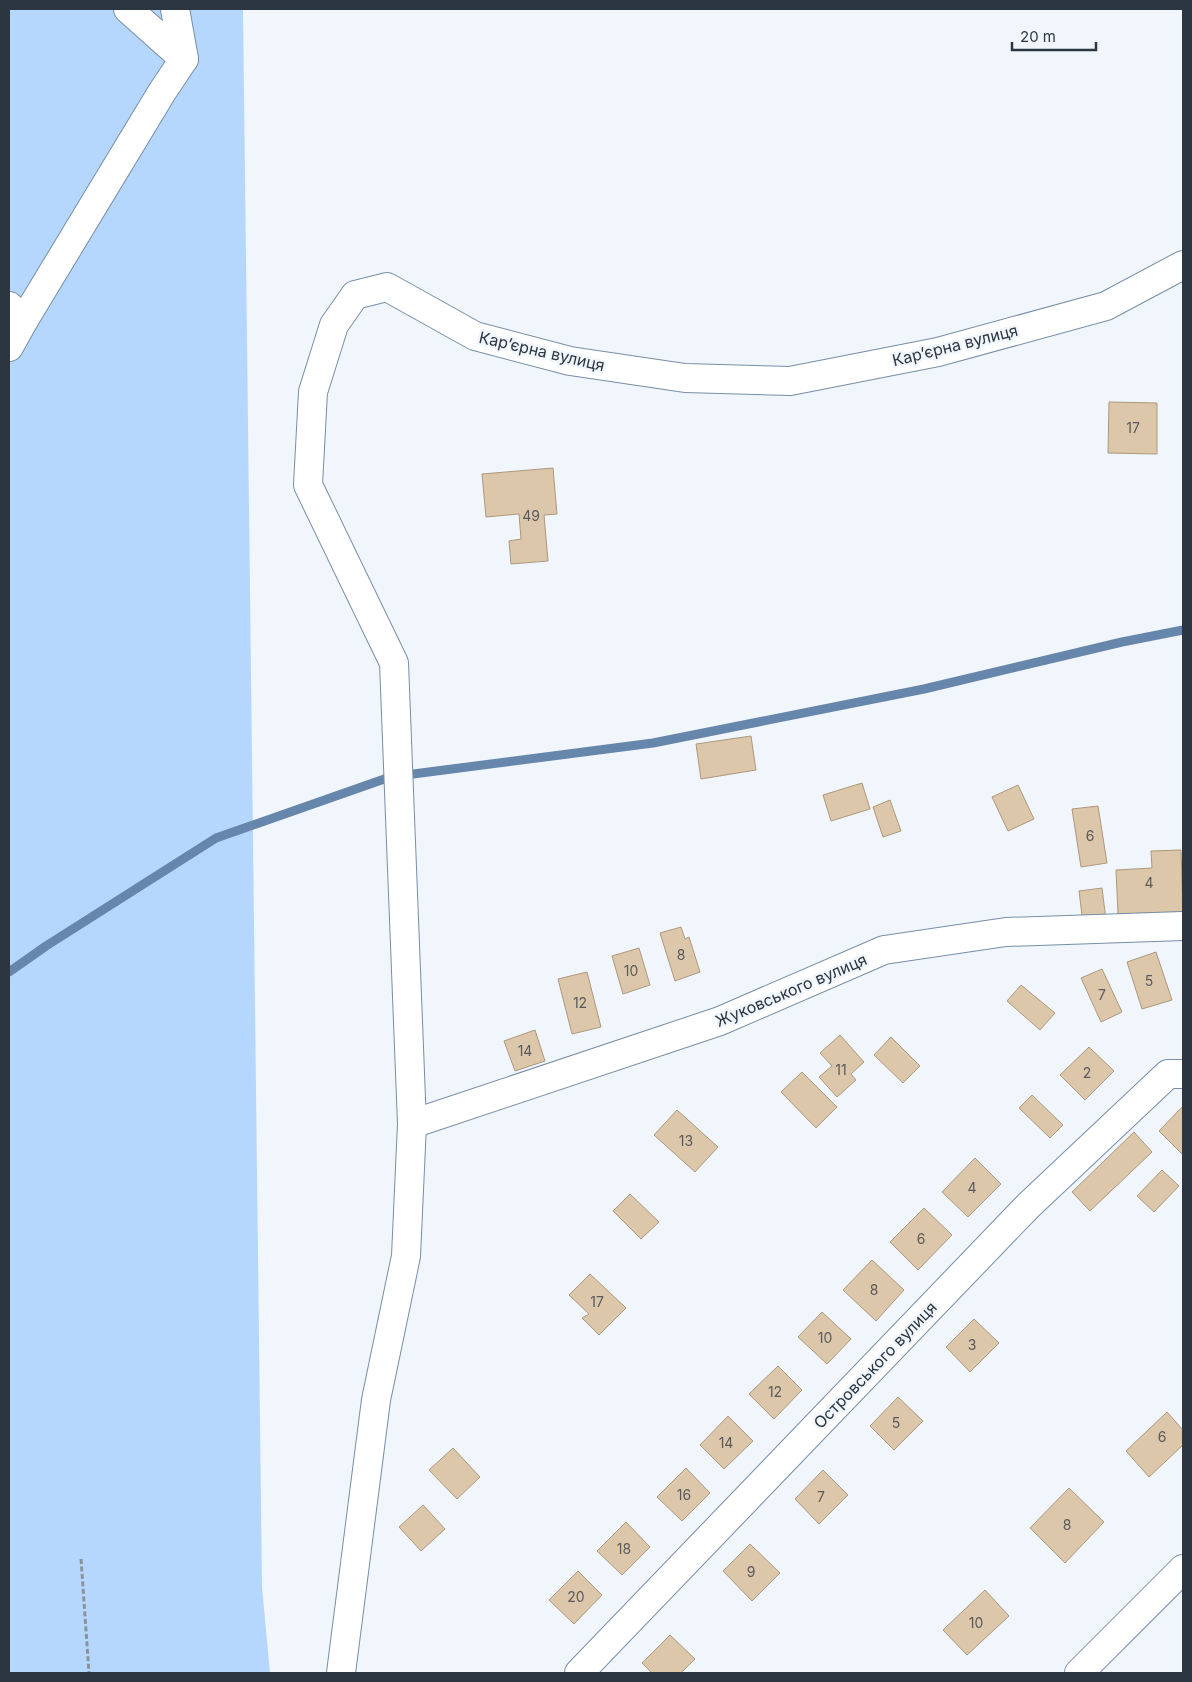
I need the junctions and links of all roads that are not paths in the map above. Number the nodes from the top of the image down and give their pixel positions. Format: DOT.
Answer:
graph roads {
  1 [pos="128,9"];
  2 [pos="175,9"];
  3 [pos="184,59"];
  4 [pos="1183,265"];
  5 [pos="16,313"];
  6 [pos="9,346"];
  7 [pos="1183,926"];
  8 [pos="1183,1074"];
  9 [pos="412,1124"];
  10 [pos="1183,1569"];
  11 [pos="340,1673"];
  12 [pos="579,1673"];
  13 [pos="1078,1673"];
  1 -- 3 [label="street"];
  2 -- 3 [label="street"];
  3 -- 5 [label="street"];
  4 -- 9 [label="street, Карʼєрна вулиця"];
  5 -- 6 [label="street"];
  7 -- 9 [label="street, Жуковського вулиця"];
  8 -- 12 [label="street, Островського вулиця"];
  9 -- 11 [label="street, Карʼєрна вулиця"];
  10 -- 13 [label="street"];
}
